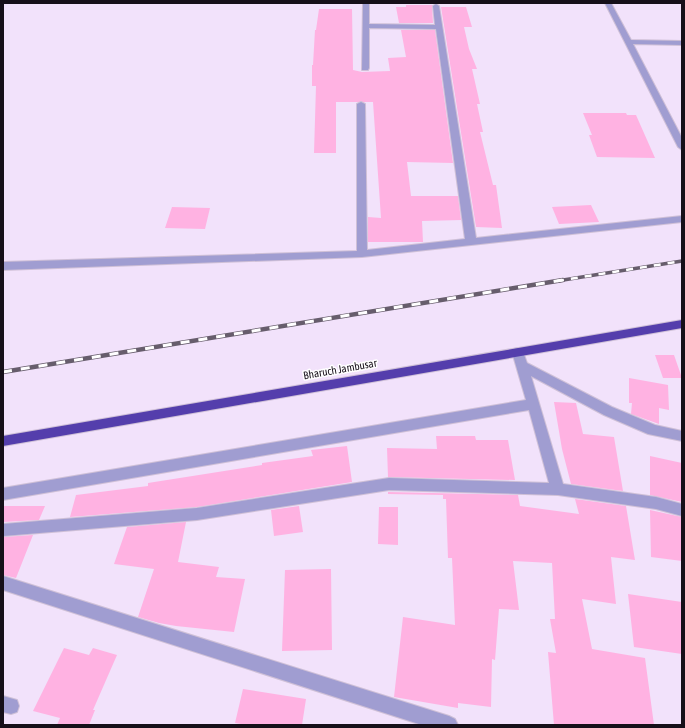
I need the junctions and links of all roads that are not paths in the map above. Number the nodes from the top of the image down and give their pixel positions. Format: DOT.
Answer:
graph roads {
  1 [pos="608,3"];
  2 [pos="366,4"];
  3 [pos="436,6"];
  4 [pos="366,26"];
  5 [pos="440,27"];
  6 [pos="627,42"];
  7 [pos="682,43"];
  8 [pos="365,68"];
  9 [pos="361,104"];
  10 [pos="682,147"];
  11 [pos="682,219"];
  12 [pos="471,242"];
  13 [pos="362,254"];
  14 [pos="3,266"];
  15 [pos="682,324"];
  16 [pos="518,352"];
  17 [pos="522,366"];
  18 [pos="534,404"];
  19 [pos="682,436"];
  20 [pos="3,441"];
  21 [pos="558,489"];
  22 [pos="3,494"];
  23 [pos="682,510"];
  24 [pos="3,530"];
  25 [pos="3,583"];
  26 [pos="449,725"];
  1 -- 6 [label="street"];
  2 -- 4 [label="street"];
  3 -- 5 [label="street"];
  4 -- 5 [label="street"];
  4 -- 8 [label="street"];
  5 -- 12 [label="street"];
  6 -- 7 [label="street"];
  6 -- 10 [label="street"];
  9 -- 13 [label="street"];
  11 -- 12 [label="street"];
  12 -- 13 [label="street"];
  13 -- 14 [label="street"];
  15 -- 16 [label="highway, Bharuch Jambusar"];
  16 -- 17 [label="street"];
  16 -- 20 [label="highway, Bharuch Jambusar"];
  17 -- 18 [label="street"];
  17 -- 19 [label="street"];
  18 -- 21 [label="street"];
  18 -- 22 [label="street"];
  21 -- 23 [label="street"];
  21 -- 24 [label="street"];
  25 -- 26 [label="street"];
}
